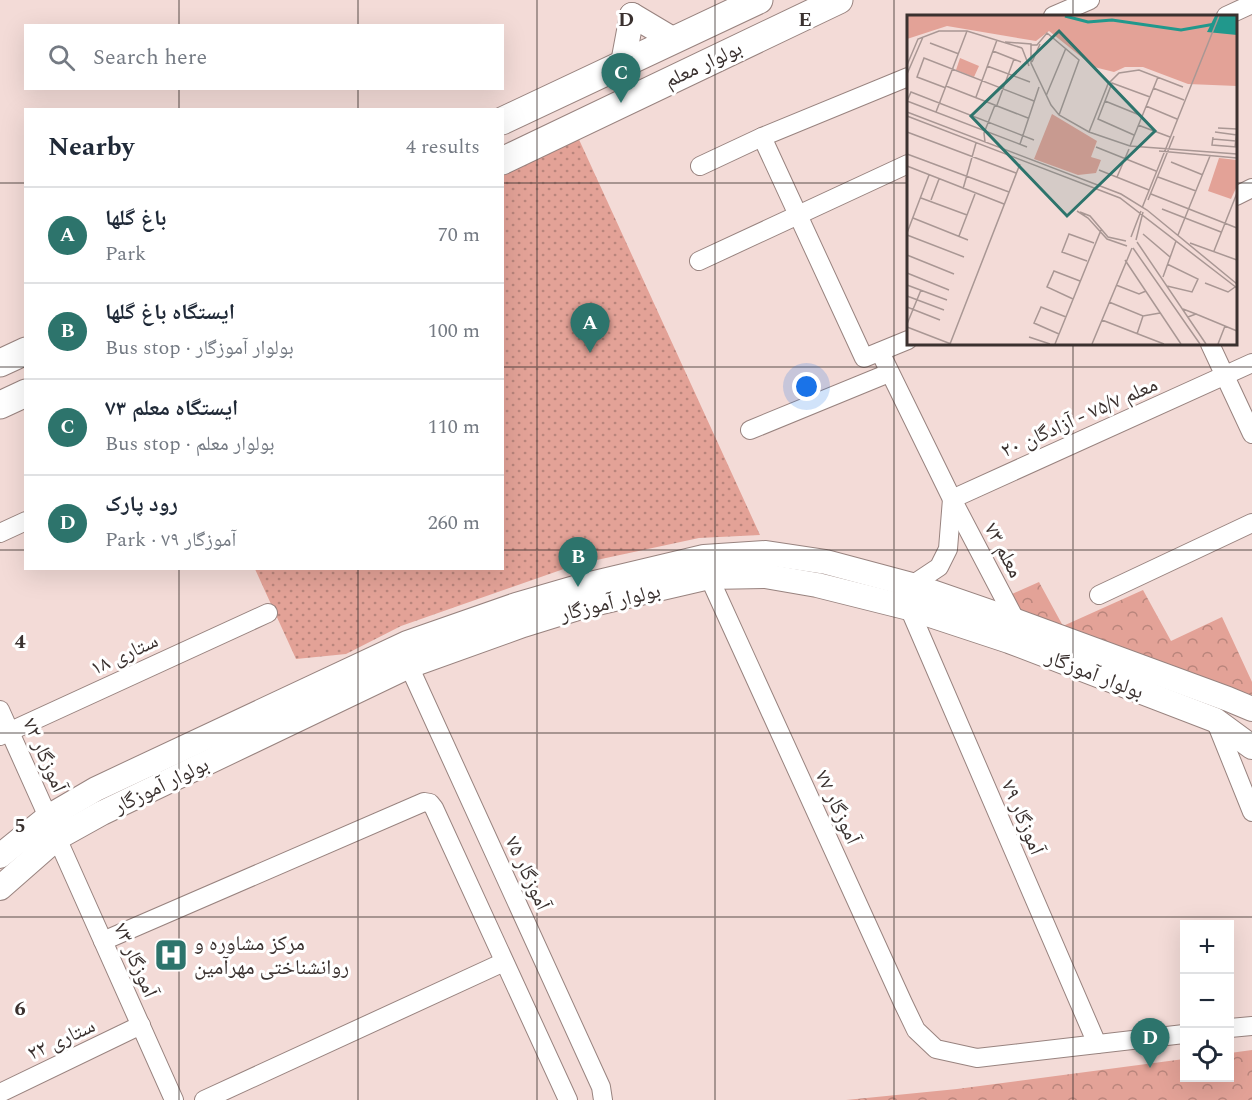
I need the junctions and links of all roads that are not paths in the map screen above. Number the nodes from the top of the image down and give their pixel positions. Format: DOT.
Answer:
graph roads {
  1 [pos="759,0"];
  2 [pos="839,0"];
  3 [pos="1252,4"];
  4 [pos="1079,6"];
  5 [pos="629,8"];
  6 [pos="1056,15"];
  7 [pos="1228,15"];
  8 [pos="674,40"];
  9 [pos="623,63"];
  10 [pos="907,77"];
  11 [pos="504,120"];
  12 [pos="762,137"];
  13 [pos="504,160"];
  14 [pos="907,165"];
  15 [pos="699,166"];
  16 [pos="1252,188"];
  17 [pos="1237,196"];
  18 [pos="798,215"];
  19 [pos="699,261"];
  20 [pos="907,341"];
  21 [pos="1210,345"];
  22 [pos="24,352"];
  23 [pos="880,352"];
  24 [pos="0,363"];
  25 [pos="1252,363"];
  26 [pos="889,373"];
  27 [pos="1225,375"];
  28 [pos="24,394"];
  29 [pos="0,405"];
  30 [pos="750,430"];
  31 [pos="1252,434"];
  32 [pos="952,500"];
  33 [pos="24,522"];
  34 [pos="1252,523"];
  35 [pos="0,533"];
  36 [pos="709,577"];
  37 [pos="1099,595"];
  38 [pos="910,597"];
  39 [pos="268,613"];
  40 [pos="1016,621"];
  41 [pos="409,666"];
  42 [pos="1252,709"];
  43 [pos="0,710"];
  44 [pos="1215,720"];
  45 [pos="5,733"];
  46 [pos="1252,747"];
  47 [pos="1252,812"];
  48 [pos="53,828"];
  49 [pos="0,856"];
  50 [pos="0,888"];
  51 [pos="103,941"];
  52 [pos="504,962"];
  53 [pos="141,1026"];
  54 [pos="1252,1026"];
  55 [pos="1234,1028"];
  56 [pos="1180,1035"];
  57 [pos="1097,1044"];
  58 [pos="0,1093"];
  59 [pos="174,1100"];
  60 [pos="204,1100"];
  61 [pos="568,1100"];
  62 [pos="603,1100"];
  1 -- 8 [label="main road, بولوار معلم"];
  2 -- 13 [label="main road, بولوار معلم"];
  3 -- 7 [label="street"];
  4 -- 6 [label="street"];
  5 -- 8 [label="main road"];
  5 -- 9 [label="main road"];
  8 -- 9 [label="main road, بولوار معلم"];
  9 -- 11 [label="main road, بولوار معلم"];
  10 -- 12 [label="street"];
  12 -- 15 [label="street"];
  12 -- 18 [label="street"];
  14 -- 18 [label="street"];
  16 -- 17 [label="street"];
  18 -- 19 [label="street"];
  18 -- 23 [label="street"];
  20 -- 23 [label="street"];
  21 -- 27 [label="street"];
  22 -- 24 [label="main road"];
  23 -- 26 [label="street, معلم ۷۳"];
  25 -- 27 [label="street, معلم ۷۵/۷ - آزادگان ۲۰"];
  26 -- 30 [label="street"];
  26 -- 32 [label="street, معلم ۷۳"];
  27 -- 31 [label="street"];
  27 -- 32 [label="street, معلم ۷۵/۷ - آزادگان ۲۰"];
  28 -- 29 [label="main road"];
  32 -- 38 [label="street"];
  32 -- 40 [label="street, معلم ۷۳"];
  33 -- 35 [label="street"];
  34 -- 37 [label="street"];
  36 -- 38 [label="main road, بولوار آموزگار"];
  36 -- 41 [label="main road, بولوار آموزگار"];
  36 -- 57 [label="street, ۷۷ آموزگار"];
  38 -- 40 [label="main road, بولوار آموزگار"];
  38 -- 44 [label="main road, بولوار آموزگار"];
  38 -- 48 [label="main road, بولوار آموزگار"];
  38 -- 57 [label="street, ۷۹ آموزگار"];
  39 -- 45 [label="street, ستاری ۱۸"];
  40 -- 42 [label="main road, بولوار آموزگار"];
  41 -- 48 [label="main road, بولوار آموزگار"];
  41 -- 62 [label="street, آموزگار ۷۵"];
  43 -- 45 [label="street, ۷۲ آموزگار"];
  44 -- 46 [label="main road, بولوار آموزگار"];
  44 -- 47 [label="street"];
  45 -- 48 [label="street, ۷۲ آموزگار"];
  48 -- 49 [label="main road, بولوار آموزگار"];
  48 -- 50 [label="main road, بولوار آموزگار"];
  48 -- 51 [label="street, ۷۳ آموزگار"];
  51 -- 52 [label="street"];
  51 -- 53 [label="street, ۷۳ آموزگار"];
  52 -- 60 [label="street"];
  52 -- 61 [label="street"];
  53 -- 58 [label="street, ستاری ۲۲"];
  53 -- 59 [label="street, ۷۳ آموزگار"];
  54 -- 55 [label="street"];
  56 -- 57 [label="street"];
}
